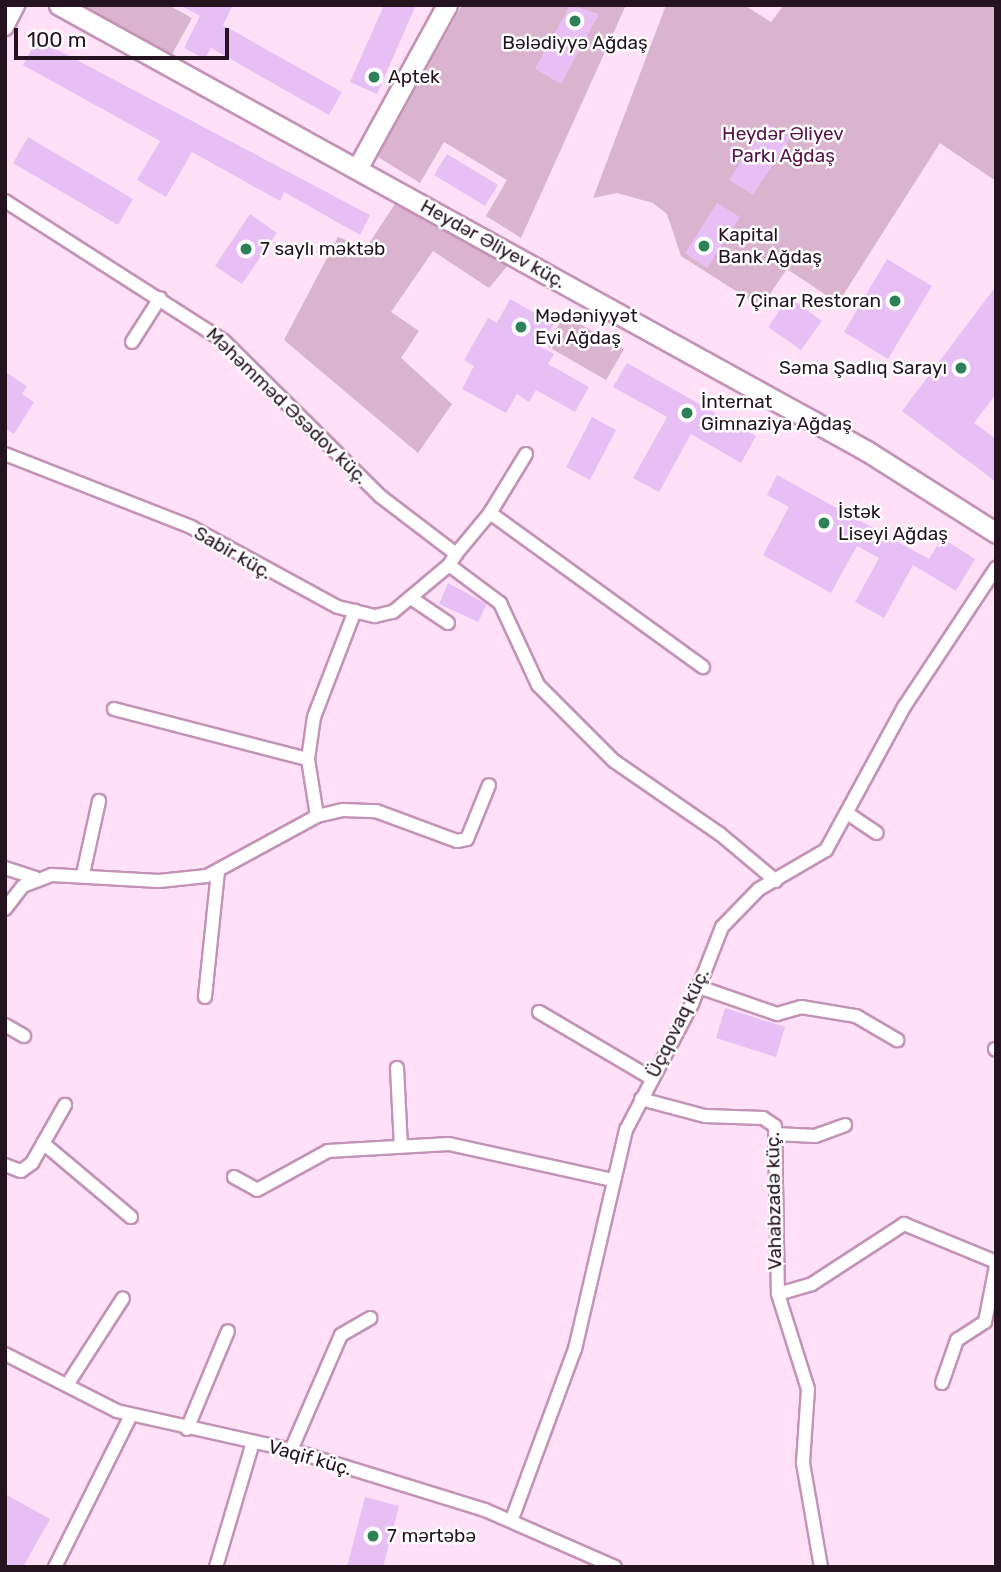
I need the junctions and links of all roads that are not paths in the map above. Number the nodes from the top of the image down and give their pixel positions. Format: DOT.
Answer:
graph roads {
  1 [pos="16,5"];
  2 [pos="59,5"];
  3 [pos="447,5"];
  4 [pos="5,27"];
  5 [pos="358,167"];
  6 [pos="5,201"];
  7 [pos="160,298"];
  8 [pos="132,342"];
  9 [pos="5,454"];
  10 [pos="526,454"];
  11 [pos="490,513"];
  12 [pos="993,527"];
  13 [pos="452,559"];
  14 [pos="996,568"];
  15 [pos="414,600"];
  16 [pos="355,611"];
  17 [pos="448,623"];
  18 [pos="703,667"];
  19 [pos="114,709"];
  20 [pos="308,759"];
  21 [pos="489,785"];
  22 [pos="100,801"];
  23 [pos="850,815"];
  24 [pos="317,816"];
  25 [pos="877,833"];
  26 [pos="5,868"];
  27 [pos="218,871"];
  28 [pos="83,874"];
  29 [pos="35,878"];
  30 [pos="776,881"];
  31 [pos="5,909"];
  32 [pos="699,988"];
  33 [pos="205,997"];
  34 [pos="539,1012"];
  35 [pos="5,1025"];
  36 [pos="24,1036"];
  37 [pos="897,1040"];
  38 [pos="397,1068"];
  39 [pos="651,1078"];
  40 [pos="641,1099"];
  41 [pos="65,1105"];
  42 [pos="845,1125"];
  43 [pos="776,1134"];
  44 [pos="43,1143"];
  45 [pos="401,1146"];
  46 [pos="5,1166"];
  47 [pos="234,1177"];
  48 [pos="613,1180"];
  49 [pos="131,1217"];
  50 [pos="996,1264"];
  51 [pos="778,1294"];
  52 [pos="123,1298"];
  53 [pos="370,1318"];
  54 [pos="228,1331"];
  55 [pos="5,1354"];
  56 [pos="942,1383"];
  57 [pos="67,1385"];
  58 [pos="131,1415"];
  59 [pos="187,1429"];
  60 [pos="253,1442"];
  61 [pos="291,1450"];
  62 [pos="512,1519"];
  63 [pos="55,1567"];
  64 [pos="216,1567"];
  65 [pos="615,1567"];
  66 [pos="821,1567"];
  1 -- 4 [label="street"];
  2 -- 5 [label="main road, Heydər Əliyev küç."];
  3 -- 5 [label="main road"];
  5 -- 12 [label="main road, Heydər Əliyev küç."];
  6 -- 7 [label="street, Məhəmməd Əsədov küç."];
  7 -- 8 [label="street"];
  7 -- 13 [label="street, Məhəmməd Əsədov küç."];
  9 -- 16 [label="street, Sabir küç."];
  10 -- 11 [label="street"];
  11 -- 13 [label="street"];
  11 -- 18 [label="street"];
  13 -- 15 [label="street, Sabir küç."];
  13 -- 30 [label="street, Məhəmməd Əsədov küç."];
  14 -- 23 [label="street, Üçqovaq küç."];
  15 -- 16 [label="street, Sabir küç."];
  15 -- 17 [label="street"];
  16 -- 20 [label="street"];
  19 -- 20 [label="street"];
  20 -- 24 [label="street"];
  21 -- 24 [label="street"];
  22 -- 28 [label="street"];
  23 -- 25 [label="street"];
  23 -- 30 [label="street, Üçqovaq küç."];
  24 -- 27 [label="street"];
  26 -- 29 [label="street"];
  27 -- 28 [label="street"];
  27 -- 33 [label="street"];
  28 -- 29 [label="street"];
  29 -- 31 [label="street"];
  30 -- 32 [label="street, Üçqovaq küç."];
  32 -- 37 [label="street"];
  32 -- 39 [label="street, Üçqovaq küç."];
  34 -- 39 [label="street"];
  35 -- 36 [label="street"];
  38 -- 45 [label="street"];
  39 -- 40 [label="street, Üçqovaq küç."];
  40 -- 43 [label="street, Vahabzadə küç."];
  40 -- 48 [label="street, Üçqovaq küç."];
  41 -- 44 [label="street"];
  42 -- 43 [label="street"];
  43 -- 51 [label="street, Vahabzadə küç."];
  44 -- 46 [label="street"];
  44 -- 49 [label="street"];
  45 -- 47 [label="street"];
  45 -- 48 [label="street"];
  48 -- 62 [label="street, Üçqovaq küç."];
  50 -- 51 [label="street, Vahabzadə küç."];
  50 -- 56 [label="street"];
  51 -- 66 [label="street"];
  52 -- 57 [label="street"];
  53 -- 61 [label="street"];
  54 -- 59 [label="street"];
  55 -- 57 [label="street, Vaqif küç."];
  57 -- 58 [label="street, Vaqif küç."];
  58 -- 59 [label="street, Vaqif küç."];
  58 -- 63 [label="street"];
  59 -- 60 [label="street, Vaqif küç."];
  60 -- 61 [label="street, Vaqif küç."];
  60 -- 64 [label="street"];
  61 -- 62 [label="street, Vaqif küç."];
  62 -- 65 [label="street, Vaqif küç."];
}
